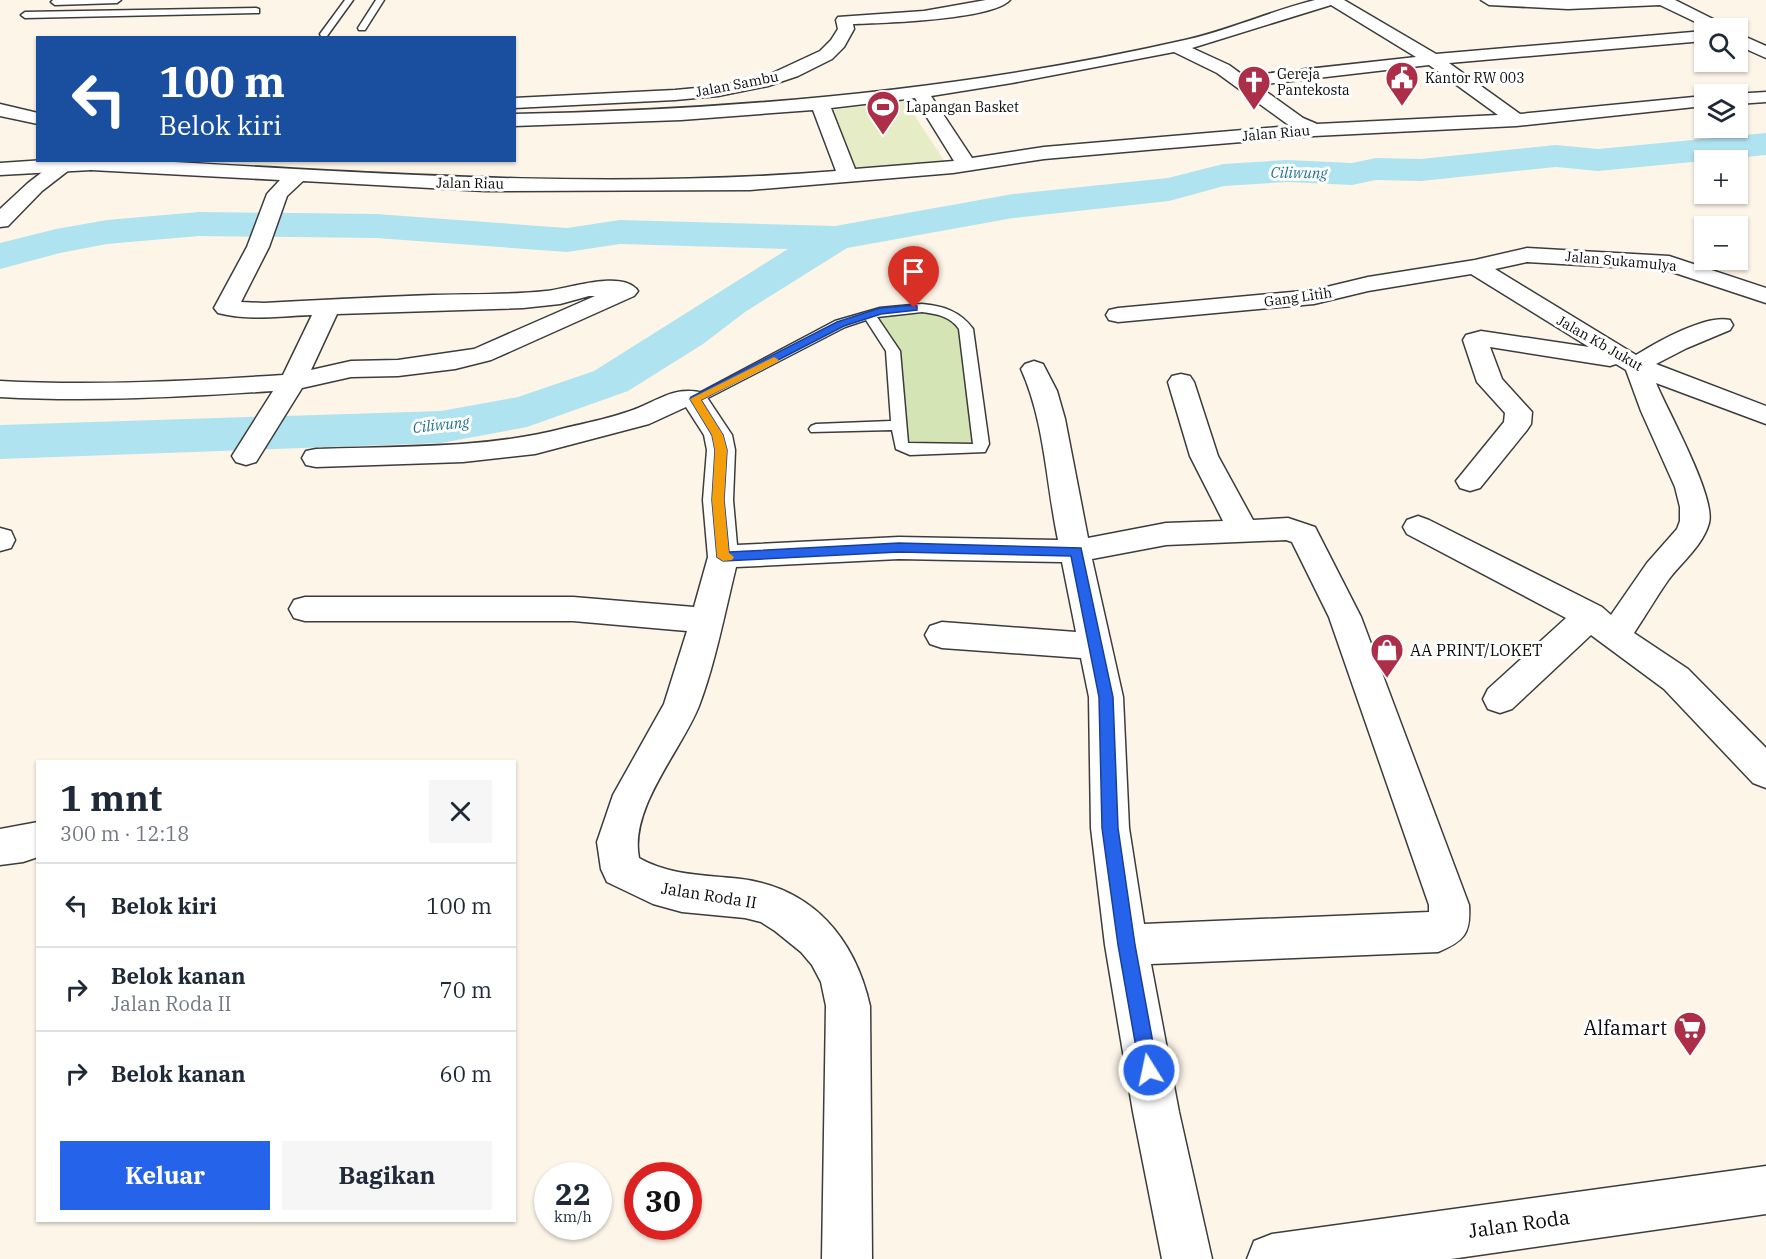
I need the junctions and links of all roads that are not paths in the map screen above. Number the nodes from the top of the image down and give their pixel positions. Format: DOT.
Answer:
graph roads {
  1 [pos="117,0"];
  2 [pos="216,0"];
  3 [pos="349,0"];
  4 [pos="380,0"];
  5 [pos="1002,0"];
  6 [pos="1335,0"];
  7 [pos="1488,0"];
  8 [pos="1661,0"];
  9 [pos="43,2"];
  10 [pos="205,11"];
  11 [pos="256,11"];
  12 [pos="25,15"];
  13 [pos="1698,18"];
  14 [pos="362,28"];
  15 [pos="324,34"];
  16 [pos="1694,37"];
  17 [pos="1748,44"];
  18 [pos="1176,47"];
  19 [pos="1766,53"];
  20 [pos="1434,60"];
  21 [pos="1241,82"];
  22 [pos="920,92"];
  23 [pos="1766,97"];
  24 [pos="1694,102"];
  25 [pos="516,103"];
  26 [pos="820,104"];
  27 [pos="1748,107"];
  28 [pos="0,110"];
  29 [pos="36,119"];
  30 [pos="516,120"];
  31 [pos="1516,120"];
  32 [pos="1314,130"];
  33 [pos="361,162"];
  34 [pos="81,163"];
  35 [pos="968,165"];
  36 [pos="0,169"];
  37 [pos="297,175"];
  38 [pos="849,176"];
  39 [pos="347,177"];
  40 [pos="0,221"];
  41 [pos="1475,267"];
  42 [pos="1766,272"];
  43 [pos="1712,276"];
  44 [pos="1766,296"];
  45 [pos="328,307"];
  46 [pos="869,315"];
  47 [pos="1118,315"];
  48 [pos="1721,325"];
  49 [pos="1632,363"];
  50 [pos="1034,369"];
  51 [pos="1181,382"];
  52 [pos="0,389"];
  53 [pos="286,392"];
  54 [pos="695,399"];
  55 [pos="1766,416"];
  56 [pos="898,425"];
  57 [pos="816,429"];
  58 [pos="246,456"];
  59 [pos="316,458"];
  60 [pos="1470,481"];
  61 [pos="1418,527"];
  62 [pos="1243,530"];
  63 [pos="1076,551"];
  64 [pos="723,557"];
  65 [pos="305,609"];
  66 [pos="707,620"];
  67 [pos="1602,626"];
  68 [pos="942,635"];
  69 [pos="1096,646"];
  70 [pos="1500,699"];
  71 [pos="1766,772"];
  72 [pos="36,839"];
  73 [pos="0,847"];
  74 [pos="1126,945"];
  75 [pos="1766,1190"];
  76 [pos="847,1259"];
  77 [pos="1187,1259"];
  78 [pos="1272,1259"];
  1 -- 9 [label="lane"];
  2 -- 10 [label="lane"];
  3 -- 15 [label="lane"];
  4 -- 14 [label="lane"];
  5 -- 25 [label="street, Jalan Sambu"];
  6 -- 18 [label="street"];
  6 -- 20 [label="street"];
  7 -- 8 [label="street"];
  8 -- 13 [label="street"];
  10 -- 11 [label="lane"];
  10 -- 12 [label="lane"];
  16 -- 20 [label="street"];
  17 -- 19 [label="street"];
  18 -- 21 [label="street"];
  18 -- 22 [label="street"];
  20 -- 21 [label="street"];
  20 -- 31 [label="street"];
  21 -- 32 [label="street"];
  22 -- 26 [label="street"];
  22 -- 35 [label="street"];
  23 -- 27 [label="street"];
  24 -- 31 [label="street, Jalan Riau"];
  26 -- 30 [label="street"];
  26 -- 38 [label="street"];
  28 -- 29 [label="street"];
  31 -- 32 [label="street, Jalan Riau"];
  32 -- 35 [label="street, Jalan Riau"];
  33 -- 39 [label="street"];
  34 -- 36 [label="street, Jalan Riau"];
  34 -- 37 [label="street, Jalan Riau"];
  34 -- 40 [label="street"];
  35 -- 38 [label="street, Jalan Riau"];
  37 -- 39 [label="street, Jalan Riau"];
  37 -- 45 [label="street"];
  38 -- 39 [label="street, Jalan Riau"];
  41 -- 43 [label="street, Jalan Sukamulya"];
  41 -- 47 [label="street, Gang Litih"];
  41 -- 49 [label="street, Jalan Kb Jukut"];
  42 -- 43 [label="street, Jalan Sukamulya"];
  43 -- 44 [label="street"];
  45 -- 53 [label="street"];
  45 -- 53 [label="street"];
  46 -- 54 [label="lane"];
  46 -- 56 [label="lane"];
  46 -- 56 [label="lane"];
  48 -- 49 [label="street"];
  49 -- 55 [label="street, Jalan Kb Jukut"];
  49 -- 60 [label="street"];
  49 -- 67 [label="street"];
  50 -- 63 [label="street"];
  51 -- 62 [label="street"];
  52 -- 53 [label="street"];
  53 -- 58 [label="street"];
  54 -- 59 [label="street"];
  54 -- 64 [label="street, Jalan Roda II"];
  56 -- 57 [label="lane"];
  61 -- 67 [label="street"];
  62 -- 63 [label="street"];
  62 -- 74 [label="street"];
  63 -- 64 [label="street"];
  63 -- 69 [label="street"];
  64 -- 66 [label="street, Jalan Roda II"];
  65 -- 66 [label="street"];
  66 -- 76 [label="street, Jalan Roda II"];
  67 -- 70 [label="street"];
  67 -- 71 [label="street"];
  68 -- 69 [label="street"];
  69 -- 74 [label="street"];
  72 -- 73 [label="street"];
  74 -- 77 [label="street"];
  75 -- 78 [label="street, Jalan Roda"];
}
